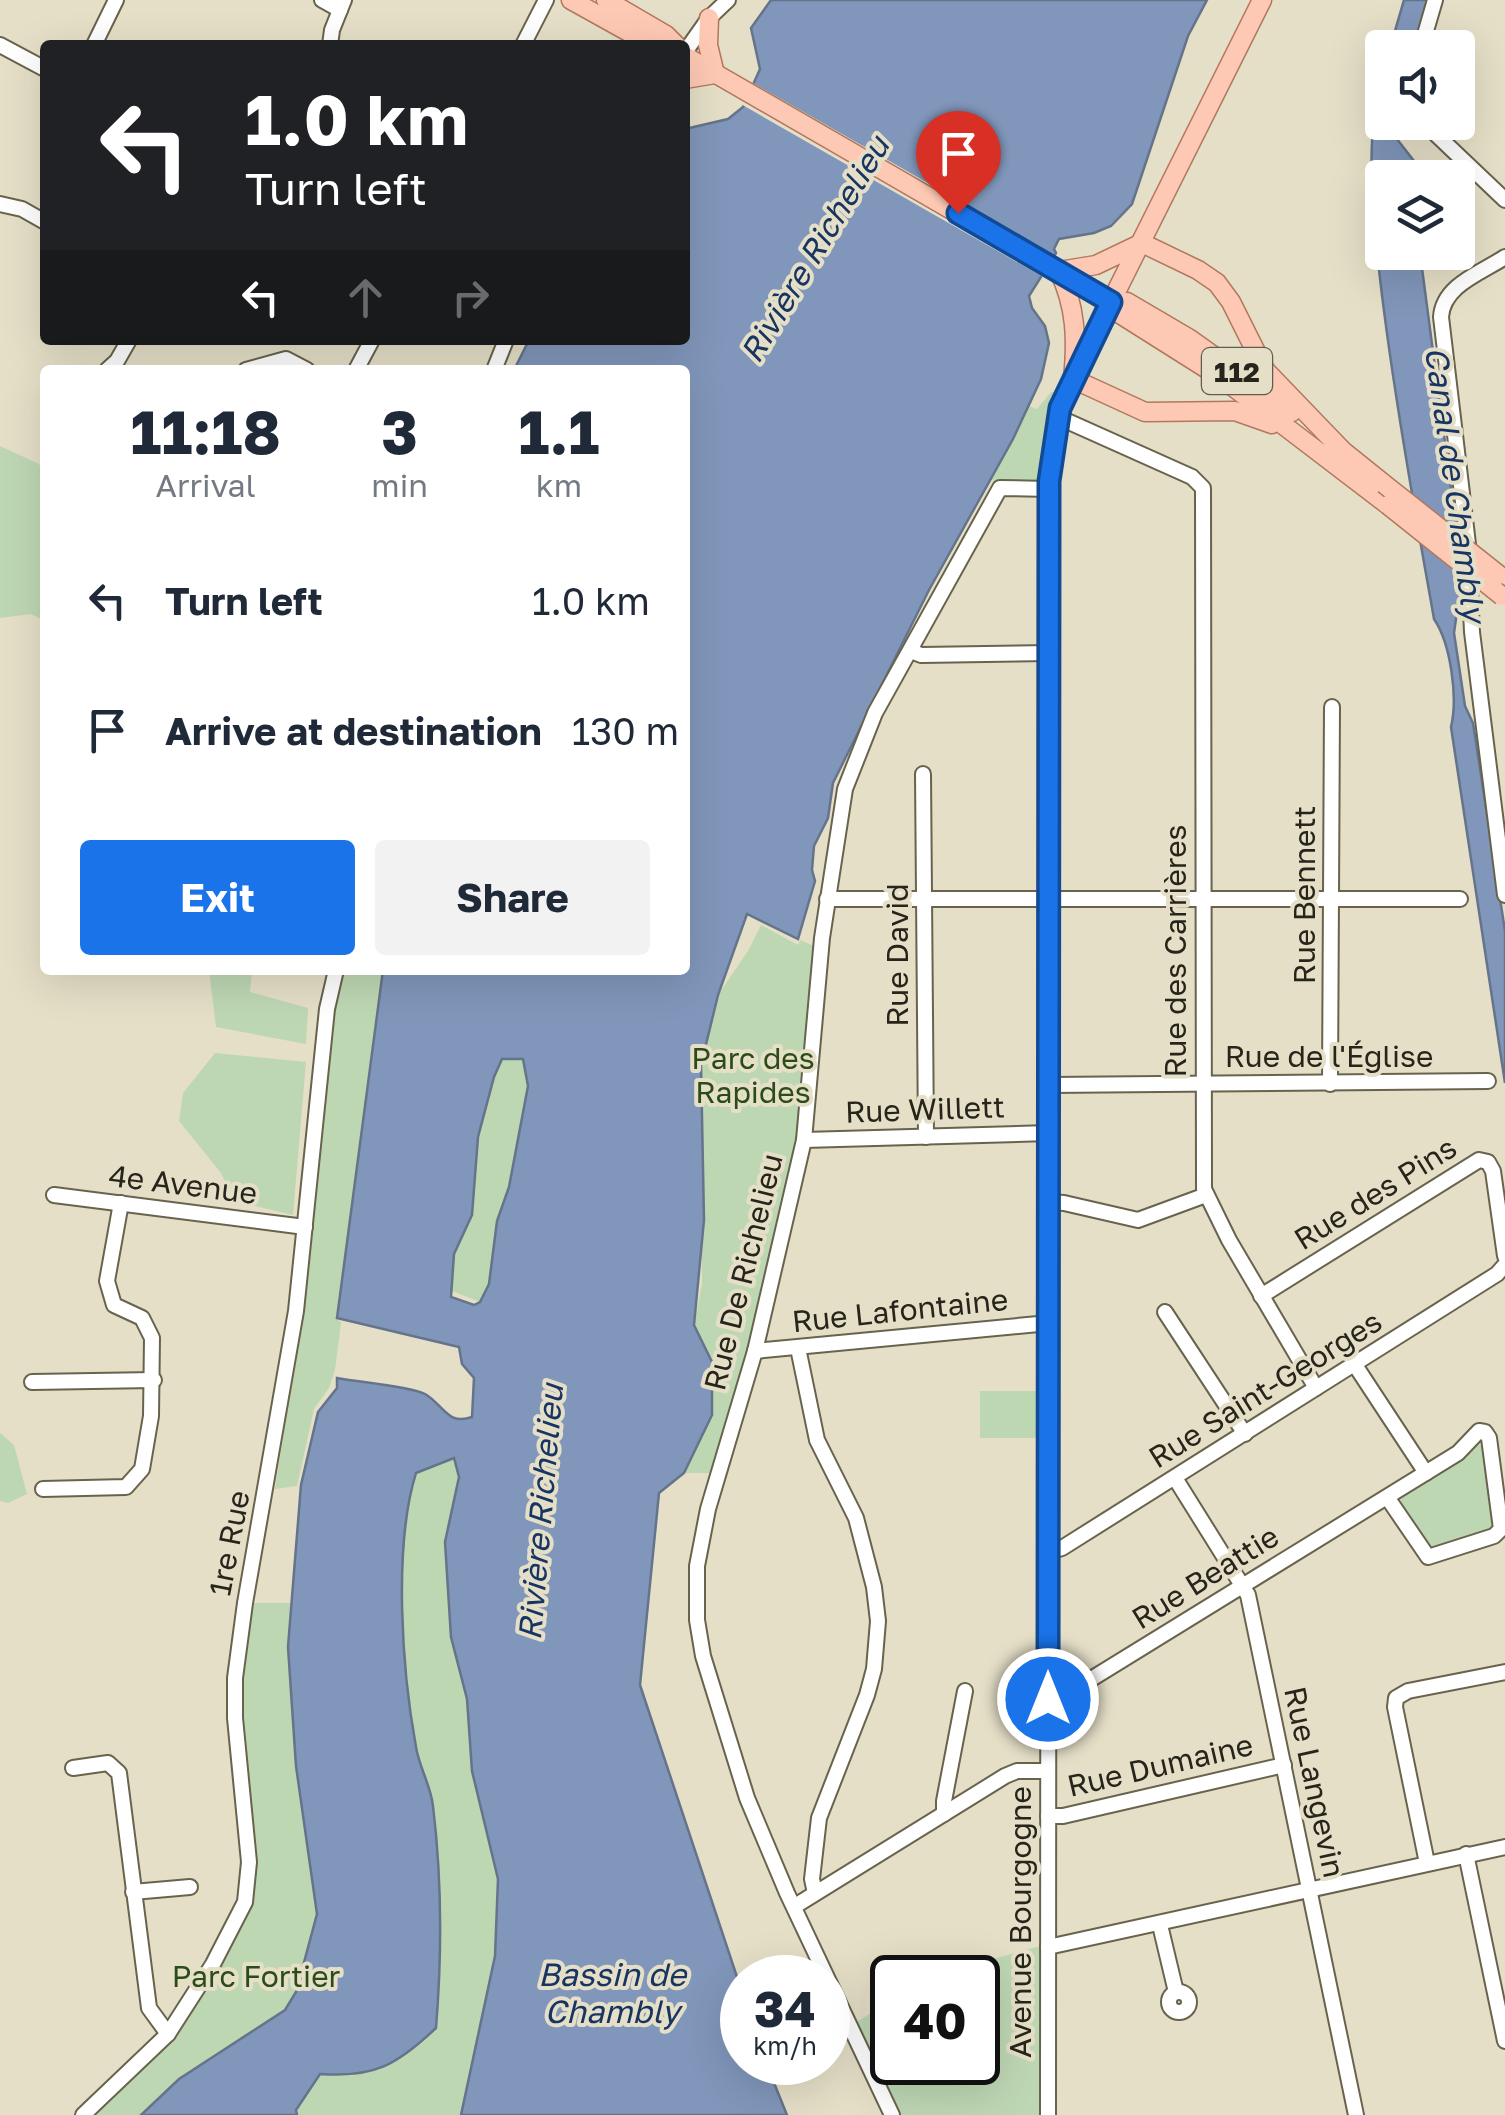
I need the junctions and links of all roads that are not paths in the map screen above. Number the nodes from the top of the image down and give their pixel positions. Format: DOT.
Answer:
graph roads {
  1 [pos="116,0"];
  2 [pos="322,0"];
  3 [pos="546,0"];
  4 [pos="571,0"];
  5 [pos="606,0"];
  6 [pos="728,0"];
  7 [pos="1262,0"];
  8 [pos="1435,0"];
  9 [pos="342,5"];
  10 [pos="709,18"];
  11 [pos="1426,30"];
  12 [pos="96,40"];
  13 [pos="336,40"];
  14 [pos="526,40"];
  15 [pos="642,40"];
  16 [pos="670,40"];
  17 [pos="0,45"];
  18 [pos="690,46"];
  19 [pos="690,57"];
  20 [pos="40,65"];
  21 [pos="716,74"];
  22 [pos="690,78"];
  23 [pos="1443,140"];
  24 [pos="1505,200"];
  25 [pos="0,204"];
  26 [pos="40,219"];
  27 [pos="1142,243"];
  28 [pos="1505,257"];
  29 [pos="1059,271"];
  30 [pos="1111,302"];
  31 [pos="264,365"];
  32 [pos="297,365"];
  33 [pos="1073,378"];
  34 [pos="1058,417"];
  35 [pos="1306,441"];
  36 [pos="1342,450"];
  37 [pos="1049,489"];
  38 [pos="1503,588"];
  39 [pos="911,651"];
  40 [pos="1049,654"];
  41 [pos="1332,707"];
  42 [pos="923,774"];
  43 [pos="1505,895"];
  44 [pos="1049,898"];
  45 [pos="1204,898"];
  46 [pos="1332,898"];
  47 [pos="827,899"];
  48 [pos="925,899"];
  49 [pos="1460,899"];
  50 [pos="335,975"];
  51 [pos="1488,1081"];
  52 [pos="1203,1084"];
  53 [pos="1330,1084"];
  54 [pos="1049,1085"];
  55 [pos="1049,1133"];
  56 [pos="926,1136"];
  57 [pos="804,1140"];
  58 [pos="54,1194"];
  59 [pos="1206,1195"];
  60 [pos="1049,1202"];
  61 [pos="120,1203"];
  62 [pos="305,1227"];
  63 [pos="1505,1256"];
  64 [pos="1505,1265"];
  65 [pos="1261,1296"];
  66 [pos="1165,1312"];
  67 [pos="1049,1323"];
  68 [pos="798,1348"];
  69 [pos="756,1351"];
  70 [pos="1355,1364"];
  71 [pos="154,1380"];
  72 [pos="32,1382"];
  73 [pos="1316,1388"];
  74 [pos="1245,1434"];
  75 [pos="1426,1474"];
  76 [pos="1175,1478"];
  77 [pos="43,1490"];
  78 [pos="1388,1496"];
  79 [pos="1049,1552"];
  80 [pos="1244,1586"];
  81 [pos="1505,1672"];
  82 [pos="966,1691"];
  83 [pos="1048,1699"];
  84 [pos="1284,1765"];
  85 [pos="73,1768"];
  86 [pos="1048,1770"];
  87 [pos="944,1814"];
  88 [pos="1048,1816"];
  89 [pos="1505,1847"];
  90 [pos="1466,1854"];
  91 [pos="1427,1863"];
  92 [pos="190,1887"];
  93 [pos="1310,1888"];
  94 [pos="133,1892"];
  95 [pos="816,1893"];
  96 [pos="794,1906"];
  97 [pos="1160,1924"];
  98 [pos="1048,1948"];
  99 [pos="1176,1992"];
  100 [pos="168,2034"];
  101 [pos="1505,2041"];
  102 [pos="83,2115"];
  103 [pos="892,2115"];
  104 [pos="1048,2115"];
  105 [pos="1356,2115"];
  1 -- 12 [label="street"];
  2 -- 9 [label="street"];
  3 -- 14 [label="street"];
  4 -- 15 [label="main road"];
  5 -- 16 [label="main road"];
  6 -- 10 [label="street"];
  7 -- 27 [label="main road"];
  8 -- 11 [label="street"];
  9 -- 13 [label="street"];
  10 -- 18 [label="street"];
  10 -- 21 [label="main road"];
  17 -- 20 [label="street"];
  19 -- 21 [label="main road, 112"];
  21 -- 22 [label="main road"];
  21 -- 29 [label="main road, 112"];
  23 -- 24 [label="street"];
  25 -- 26 [label="street"];
  27 -- 29 [label="main road"];
  27 -- 30 [label="main road"];
  27 -- 36 [label="main road"];
  28 -- 43 [label="street"];
  29 -- 30 [label="main road, 112"];
  29 -- 33 [label="main road"];
  30 -- 33 [label="street, Avenue Bourgogne"];
  30 -- 35 [label="main road, 112"];
  30 -- 36 [label="main road, 112"];
  31 -- 32 [label="street"];
  33 -- 34 [label="street, Avenue Bourgogne"];
  33 -- 35 [label="main road"];
  34 -- 37 [label="street, Avenue Bourgogne"];
  34 -- 45 [label="street, Rue des Carrières"];
  35 -- 38 [label="main road, 112, bridge"];
  36 -- 38 [label="main road, 112, bridge"];
  37 -- 39 [label="street, Rue De Richelieu"];
  37 -- 40 [label="street, Avenue Bourgogne"];
  39 -- 40 [label="street"];
  39 -- 47 [label="street, Rue De Richelieu"];
  40 -- 44 [label="street, Avenue Bourgogne"];
  41 -- 46 [label="street, Rue Bennett"];
  42 -- 48 [label="street, Rue David"];
  44 -- 45 [label="street"];
  44 -- 48 [label="street"];
  44 -- 54 [label="street, Avenue Bourgogne"];
  45 -- 46 [label="street"];
  45 -- 52 [label="street, Rue des Carrières"];
  46 -- 49 [label="street"];
  46 -- 53 [label="street, Rue Bennett"];
  47 -- 48 [label="street"];
  47 -- 57 [label="street, Rue De Richelieu"];
  48 -- 56 [label="street, Rue David"];
  50 -- 62 [label="street, 1re Rue"];
  51 -- 53 [label="street, Rue de l'Église"];
  52 -- 53 [label="street, Rue de l'Église"];
  52 -- 54 [label="street, Rue de l'Église"];
  52 -- 59 [label="street, Rue des Carrières"];
  54 -- 55 [label="street, Avenue Bourgogne"];
  55 -- 56 [label="street, Rue Willett"];
  55 -- 60 [label="street, Avenue Bourgogne"];
  56 -- 57 [label="street, Rue Willett"];
  57 -- 69 [label="street, Rue De Richelieu"];
  58 -- 61 [label="street, 4e Avenue"];
  59 -- 60 [label="street"];
  59 -- 65 [label="street, Rue des Carrières"];
  60 -- 67 [label="street, Avenue Bourgogne"];
  61 -- 62 [label="street, 4e Avenue"];
  61 -- 71 [label="street"];
  62 -- 100 [label="street, 1re Rue"];
  63 -- 65 [label="street, Rue des Pins"];
  64 -- 70 [label="street, Rue Saint-Georges"];
  65 -- 73 [label="street, Rue des Carrières"];
  66 -- 74 [label="street"];
  67 -- 68 [label="street, Rue Lafontaine"];
  67 -- 79 [label="street, Avenue Bourgogne"];
  68 -- 69 [label="street, Rue Lafontaine"];
  68 -- 95 [label="street"];
  69 -- 96 [label="street, Rue De Richelieu"];
  70 -- 73 [label="street, Rue Saint-Georges"];
  70 -- 75 [label="street"];
  71 -- 72 [label="street"];
  71 -- 77 [label="street"];
  73 -- 74 [label="street, Rue Saint-Georges"];
  74 -- 76 [label="street, Rue Saint-Georges"];
  75 -- 78 [label="street, Rue Beattie"];
  75 -- 78 [label="street, Rue Beattie"];
  76 -- 79 [label="street, Rue Saint-Georges"];
  76 -- 80 [label="street, Rue Langevin"];
  78 -- 80 [label="street, Rue Beattie"];
  79 -- 83 [label="street, Avenue Bourgogne"];
  80 -- 83 [label="street, Rue Beattie"];
  80 -- 84 [label="street, Rue Langevin"];
  81 -- 91 [label="street"];
  82 -- 87 [label="street"];
  83 -- 86 [label="street, Avenue Bourgogne"];
  84 -- 88 [label="street, Rue Dumaine"];
  84 -- 93 [label="street, Rue Langevin"];
  85 -- 94 [label="street"];
  86 -- 87 [label="street"];
  86 -- 88 [label="street, Avenue Bourgogne"];
  87 -- 95 [label="street"];
  88 -- 98 [label="street, Avenue Bourgogne"];
  89 -- 90 [label="street"];
  90 -- 91 [label="street"];
  90 -- 101 [label="street"];
  91 -- 93 [label="street"];
  92 -- 94 [label="street"];
  93 -- 97 [label="street"];
  93 -- 105 [label="street, Rue Langevin"];
  94 -- 100 [label="street"];
  95 -- 96 [label="street"];
  96 -- 103 [label="street, Rue De Richelieu"];
  97 -- 98 [label="street"];
  97 -- 99 [label="street"];
  98 -- 104 [label="street, Avenue Bourgogne"];
  100 -- 102 [label="street, 1re Rue"];
}
